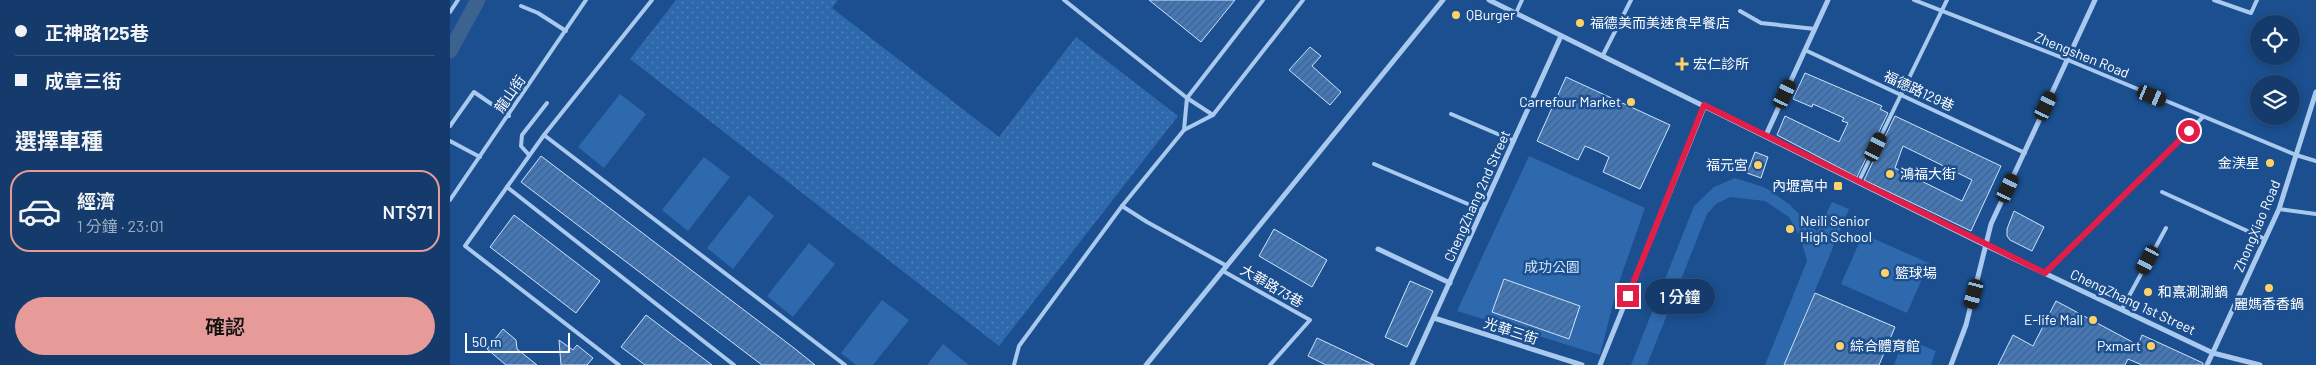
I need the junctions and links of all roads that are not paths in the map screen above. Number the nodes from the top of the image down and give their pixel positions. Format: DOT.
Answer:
graph roads {
  1 [pos="458,0"];
  2 [pos="586,0"];
  3 [pos="652,0"];
  4 [pos="1064,0"];
  5 [pos="1263,0"];
  6 [pos="1303,0"];
  7 [pos="1442,0"];
  8 [pos="1489,0"];
  9 [pos="1522,0"];
  10 [pos="1631,0"];
  11 [pos="1828,0"];
  12 [pos="1914,0"];
  13 [pos="1947,0"];
  14 [pos="2095,0"];
  15 [pos="2214,0"];
  16 [pos="2257,0"];
  17 [pos="521,6"];
  18 [pos="1942,11"];
  19 [pos="450,12"];
  20 [pos="1740,12"];
  21 [pos="1516,13"];
  22 [pos="1815,29"];
  23 [pos="566,31"];
  24 [pos="1561,36"];
  25 [pos="1805,50"];
  26 [pos="1603,55"];
  27 [pos="2068,60"];
  28 [pos="2316,92"];
  29 [pos="1902,96"];
  30 [pos="1187,98"];
  31 [pos="546,103"];
  32 [pos="1704,105"];
  33 [pos="1451,114"];
  34 [pos="1213,115"];
  35 [pos="508,116"];
  36 [pos="2203,117"];
  37 [pos="450,126"];
  38 [pos="1184,130"];
  39 [pos="544,135"];
  40 [pos="1766,136"];
  41 [pos="450,141"];
  42 [pos="1514,141"];
  43 [pos="2025,152"];
  44 [pos="529,155"];
  45 [pos="2296,155"];
  46 [pos="480,157"];
  47 [pos="2316,161"];
  48 [pos="1374,164"];
  49 [pos="1859,181"];
  50 [pos="507,187"];
  51 [pos="2162,192"];
  52 [pos="450,200"];
  53 [pos="1122,206"];
  54 [pos="2279,209"];
  55 [pos="1482,210"];
  56 [pos="2316,214"];
  57 [pos="2166,228"];
  58 [pos="2265,239"];
  59 [pos="1987,246"];
  60 [pos="1378,249"];
  61 [pos="1227,266"];
  62 [pos="1223,271"];
  63 [pos="2045,273"];
  64 [pos="1450,283"];
  65 [pos="2122,309"];
  66 [pos="1434,318"];
  67 [pos="2213,353"];
  68 [pos="619,365"];
  69 [pos="734,365"];
  70 [pos="845,365"];
  71 [pos="1014,365"];
  72 [pos="1146,365"];
  73 [pos="1270,365"];
  74 [pos="1412,365"];
  75 [pos="1582,365"];
  76 [pos="1600,365"];
  77 [pos="1951,365"];
  78 [pos="2207,365"];
  79 [pos="2260,365"];
  1 -- 19 [label="lane"];
  2 -- 23 [label="lane, 龍山街"];
  3 -- 39 [label="lane"];
  4 -- 30 [label="lane"];
  5 -- 30 [label="lane"];
  6 -- 34 [label="lane"];
  7 -- 61 [label="street"];
  8 -- 21 [label="street, ChengZhang 1st Street"];
  9 -- 21 [label="lane"];
  10 -- 26 [label="lane"];
  11 -- 22 [label="street"];
  12 -- 18 [label="lane, Zhengshen Road"];
  13 -- 18 [label="lane"];
  14 -- 27 [label="street"];
  15 -- 16 [label="lane"];
  17 -- 23 [label="lane"];
  18 -- 27 [label="lane, Zhengshen Road"];
  18 -- 29 [label="lane"];
  20 -- 22 [label="lane"];
  21 -- 24 [label="street, ChengZhang 1st Street"];
  22 -- 25 [label="street"];
  23 -- 35 [label="lane, 龍山街"];
  24 -- 26 [label="street, ChengZhang 1st Street"];
  24 -- 42 [label="street, ChengZhang 2nd Street"];
  25 -- 29 [label="lane, 福德路129巷"];
  25 -- 40 [label="street"];
  26 -- 32 [label="street, ChengZhang 1st Street"];
  27 -- 36 [label="lane, Zhengshen Road"];
  27 -- 43 [label="street"];
  28 -- 45 [label="street, ZhongXiao Road"];
  29 -- 43 [label="lane, 福德路129巷"];
  29 -- 49 [label="lane"];
  30 -- 34 [label="lane"];
  30 -- 38 [label="lane"];
  31 -- 44 [label="lane"];
  32 -- 40 [label="street, ChengZhang 1st Street"];
  32 -- 76 [label="street"];
  33 -- 42 [label="lane"];
  34 -- 38 [label="lane"];
  35 -- 37 [label="lane"];
  35 -- 46 [label="lane, 龍山街"];
  36 -- 45 [label="lane, Zhengshen Road"];
  36 -- 63 [label="lane"];
  38 -- 53 [label="lane"];
  39 -- 44 [label="lane"];
  39 -- 70 [label="lane"];
  40 -- 49 [label="street, ChengZhang 1st Street"];
  41 -- 46 [label="lane"];
  42 -- 55 [label="street, ChengZhang 2nd Street"];
  43 -- 59 [label="street"];
  44 -- 50 [label="lane"];
  45 -- 47 [label="lane, Zhengshen Road"];
  45 -- 54 [label="street, ZhongXiao Road"];
  46 -- 52 [label="lane, 龍山街"];
  48 -- 55 [label="lane"];
  49 -- 59 [label="street, ChengZhang 1st Street"];
  50 -- 68 [label="lane"];
  50 -- 69 [label="lane"];
  51 -- 58 [label="lane"];
  53 -- 61 [label="lane"];
  53 -- 71 [label="lane"];
  54 -- 56 [label="lane"];
  54 -- 58 [label="street, ZhongXiao Road"];
  55 -- 64 [label="street, ChengZhang 2nd Street"];
  57 -- 65 [label="lane"];
  58 -- 67 [label="street, ZhongXiao Road"];
  59 -- 63 [label="street, ChengZhang 1st Street"];
  59 -- 77 [label="street"];
  60 -- 64 [label="street"];
  61 -- 62 [label="street"];
  62 -- 72 [label="street"];
  62 -- 73 [label="lane, 大華路73巷"];
  63 -- 65 [label="street, ChengZhang 1st Street"];
  64 -- 66 [label="street, ChengZhang 2nd Street"];
  65 -- 67 [label="street, ChengZhang 1st Street"];
  66 -- 74 [label="street, ChengZhang 2nd Street"];
  66 -- 75 [label="street, 光華三街"];
  67 -- 78 [label="street, ZhongXiao Road"];
  67 -- 79 [label="street, ChengZhang 1st Street"];
}
